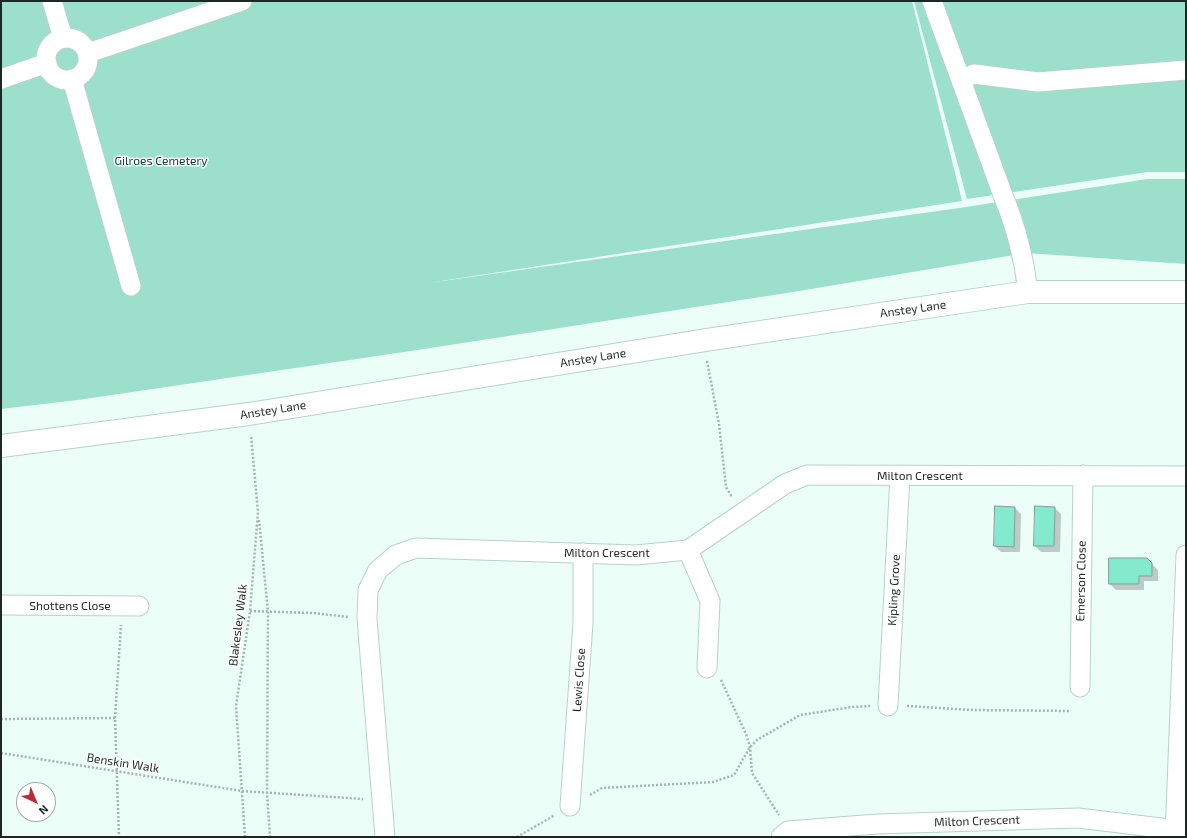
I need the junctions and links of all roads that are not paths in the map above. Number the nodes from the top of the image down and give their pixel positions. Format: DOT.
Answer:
graph roads {
  1 [pos="52,1"];
  2 [pos="242,1"];
  3 [pos="932,1"];
  4 [pos="63,38"];
  5 [pos="88,53"];
  6 [pos="47,63"];
  7 [pos="1186,70"];
  8 [pos="1,79"];
  9 [pos="72,79"];
  10 [pos="962,79"];
  11 [pos="131,286"];
  12 [pos="1028,292"];
  13 [pos="1186,292"];
  14 [pos="1186,306"];
  15 [pos="1,446"];
  16 [pos="900,475"];
  17 [pos="1083,475"];
  18 [pos="1186,476"];
  19 [pos="688,550"];
  20 [pos="583,553"];
  21 [pos="1186,555"];
  22 [pos="1,606"];
  23 [pos="139,606"];
  24 [pos="1185,619"];
  25 [pos="708,668"];
  26 [pos="1080,687"];
  27 [pos="888,706"];
  28 [pos="570,806"];
  29 [pos="1179,833"];
  30 [pos="785,834"];
  31 [pos="385,837"];
  1 -- 4 [label="street"];
  2 -- 5 [label="street"];
  3 -- 10 [label="street"];
  4 -- 5 [label="street"];
  4 -- 6 [label="street"];
  5 -- 9 [label="street"];
  6 -- 8 [label="street"];
  6 -- 9 [label="street"];
  7 -- 10 [label="street"];
  9 -- 11 [label="street"];
  10 -- 12 [label="street"];
  12 -- 13 [label="main road, Anstey Lane"];
  12 -- 15 [label="main road, Anstey Lane"];
  13 -- 14 [label="street"];
  16 -- 17 [label="street, Milton Crescent"];
  16 -- 19 [label="street, Milton Crescent"];
  16 -- 27 [label="street, Kipling Grove"];
  17 -- 18 [label="street, Milton Crescent"];
  17 -- 26 [label="street, Emerson Close"];
  19 -- 20 [label="street, Milton Crescent"];
  19 -- 25 [label="street"];
  20 -- 28 [label="street, Lewis Close"];
  20 -- 31 [label="street, Milton Crescent"];
  21 -- 24 [label="street"];
  22 -- 23 [label="street, Shottens Close"];
  24 -- 29 [label="street"];
  29 -- 30 [label="street, Milton Crescent"];
}
